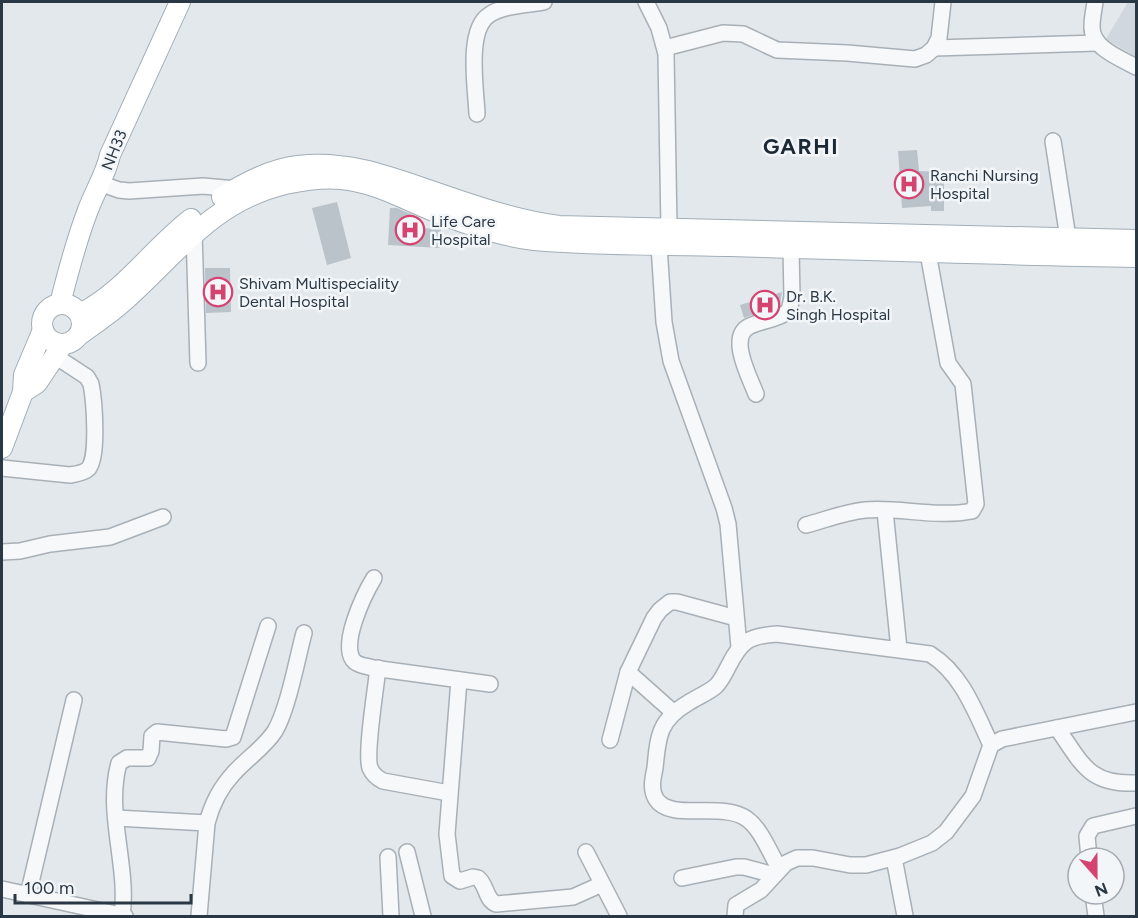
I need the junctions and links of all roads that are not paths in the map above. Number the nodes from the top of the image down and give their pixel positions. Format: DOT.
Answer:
graph roads {
  1 [pos="180,2"];
  2 [pos="194,2"];
  3 [pos="544,2"];
  4 [pos="646,2"];
  5 [pos="943,2"];
  6 [pos="1095,2"];
  7 [pos="1097,43"];
  8 [pos="664,48"];
  9 [pos="934,48"];
  10 [pos="1137,67"];
  11 [pos="477,114"];
  12 [pos="1053,141"];
  13 [pos="103,177"];
  14 [pos="236,189"];
  15 [pos="194,232"];
  16 [pos="664,237"];
  17 [pos="1068,238"];
  18 [pos="1137,240"];
  19 [pos="790,248"];
  20 [pos="928,254"];
  21 [pos="1137,256"];
  22 [pos="60,304"];
  23 [pos="80,314"];
  24 [pos="42,330"];
  25 [pos="66,345"];
  26 [pos="198,363"];
  27 [pos="23,392"];
  28 [pos="756,394"];
  29 [pos="2,448"];
  30 [pos="2,468"];
  31 [pos="885,511"];
  32 [pos="163,517"];
  33 [pos="806,525"];
  34 [pos="2,552"];
  35 [pos="374,578"];
  36 [pos="736,618"];
  37 [pos="268,626"];
  38 [pos="304,633"];
  39 [pos="739,647"];
  40 [pos="899,649"];
  41 [pos="378,668"];
  42 [pos="628,672"];
  43 [pos="459,680"];
  44 [pos="490,684"];
  45 [pos="74,700"];
  46 [pos="674,712"];
  47 [pos="1137,712"];
  48 [pos="1057,728"];
  49 [pos="610,740"];
  50 [pos="991,744"];
  51 [pos="1137,783"];
  52 [pos="448,793"];
  53 [pos="1137,816"];
  54 [pos="116,818"];
  55 [pos="207,822"];
  56 [pos="1088,846"];
  57 [pos="407,852"];
  58 [pos="585,852"];
  59 [pos="388,857"];
  60 [pos="894,858"];
  61 [pos="776,872"];
  62 [pos="682,878"];
  63 [pos="602,884"];
  64 [pos="2,889"];
  65 [pos="28,895"];
  66 [pos="516,910"];
  67 [pos="118,916"];
  68 [pos="200,916"];
  69 [pos="391,916"];
  70 [pos="423,916"];
  71 [pos="620,916"];
  72 [pos="735,916"];
  73 [pos="905,916"];
  1 -- 13 [label="main road, NH33"];
  2 -- 13 [label="main road"];
  3 -- 11 [label="street"];
  4 -- 8 [label="street"];
  5 -- 9 [label="street"];
  6 -- 7 [label="street"];
  7 -- 9 [label="street"];
  7 -- 10 [label="street"];
  8 -- 9 [label="street"];
  8 -- 16 [label="street"];
  12 -- 17 [label="street"];
  13 -- 14 [label="street"];
  13 -- 22 [label="main road, NH33"];
  14 -- 16 [label="main road"];
  14 -- 23 [label="main road"];
  15 -- 16 [label="main road"];
  15 -- 25 [label="main road"];
  15 -- 26 [label="street"];
  16 -- 17 [label="main road"];
  16 -- 19 [label="main road"];
  16 -- 36 [label="street"];
  17 -- 18 [label="main road"];
  19 -- 20 [label="main road"];
  19 -- 28 [label="street"];
  20 -- 21 [label="main road"];
  20 -- 31 [label="street"];
  22 -- 23 [label="main road"];
  22 -- 24 [label="main road"];
  23 -- 25 [label="main road"];
  24 -- 25 [label="main road"];
  24 -- 27 [label="main road"];
  25 -- 27 [label="main road"];
  25 -- 30 [label="street"];
  27 -- 29 [label="main road"];
  31 -- 33 [label="street"];
  31 -- 40 [label="street"];
  32 -- 34 [label="street"];
  35 -- 41 [label="street"];
  36 -- 39 [label="street"];
  36 -- 42 [label="street"];
  37 -- 54 [label="street"];
  38 -- 55 [label="street"];
  39 -- 40 [label="street"];
  39 -- 46 [label="street"];
  40 -- 50 [label="street"];
  41 -- 43 [label="street"];
  41 -- 52 [label="street"];
  42 -- 46 [label="street"];
  42 -- 49 [label="street"];
  43 -- 44 [label="street"];
  43 -- 52 [label="street"];
  45 -- 65 [label="street"];
  46 -- 61 [label="street"];
  47 -- 48 [label="street"];
  48 -- 50 [label="street"];
  48 -- 51 [label="street"];
  50 -- 60 [label="street"];
  52 -- 66 [label="street"];
  53 -- 56 [label="street"];
  54 -- 55 [label="street"];
  54 -- 67 [label="street"];
  55 -- 68 [label="street"];
  57 -- 70 [label="street"];
  58 -- 63 [label="street"];
  59 -- 69 [label="street"];
  60 -- 61 [label="street"];
  60 -- 73 [label="street"];
  61 -- 62 [label="street"];
  61 -- 72 [label="street"];
  63 -- 66 [label="street"];
  63 -- 71 [label="street"];
  64 -- 65 [label="street"];
  65 -- 67 [label="street"];
}
